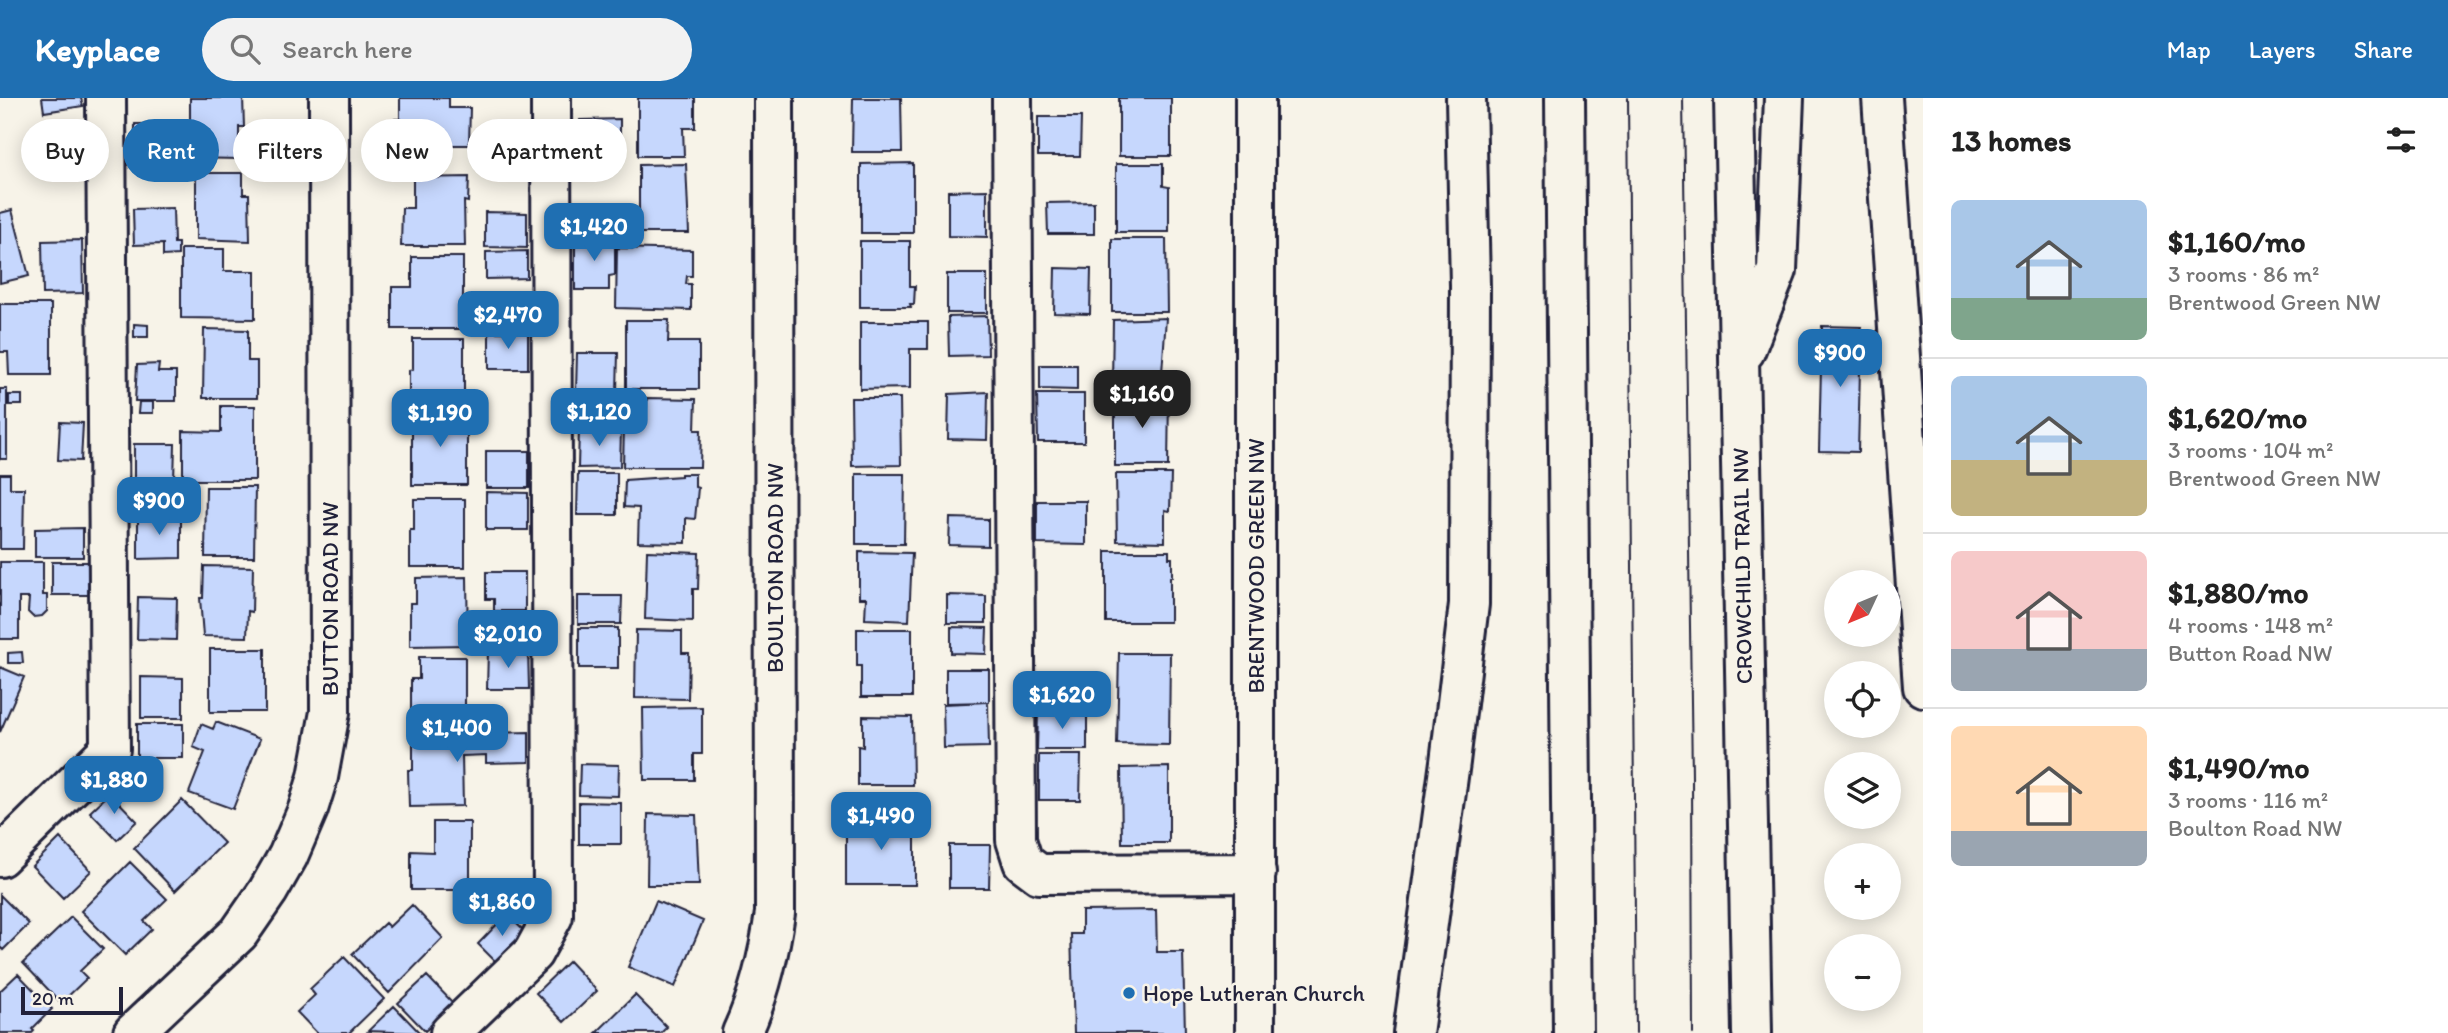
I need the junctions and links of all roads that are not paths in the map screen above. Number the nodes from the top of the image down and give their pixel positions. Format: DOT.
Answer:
graph roads {
  1 [pos="106,98"];
  2 [pos="329,98"];
  3 [pos="551,98"];
  4 [pos="774,98"];
  5 [pos="1012,98"];
  6 [pos="1255,98"];
  7 [pos="1466,98"];
  8 [pos="1564,98"];
  9 [pos="1734,98"];
  10 [pos="1784,98"];
  11 [pos="1882,98"];
  12 [pos="1738,369"];
  13 [pos="1923,687"];
  14 [pos="0,857"];
  15 [pos="1256,873"];
  16 [pos="134,1033"];
  17 [pos="450,1033"];
  18 [pos="742,1033"];
  19 [pos="1255,1033"];
  20 [pos="1413,1033"];
  21 [pos="1573,1033"];
  22 [pos="1752,1033"];
  1 -- 14 [label="main road"];
  2 -- 16 [label="main road, BUTTON ROAD NW"];
  3 -- 17 [label="main road"];
  4 -- 18 [label="main road, BOULTON ROAD NW"];
  5 -- 15 [label="main road"];
  6 -- 15 [label="main road, BRENTWOOD GREEN NW"];
  7 -- 20 [label="main road"];
  8 -- 21 [label="main road"];
  9 -- 12 [label="main road, CROWCHILD TRAIL NW"];
  10 -- 12 [label="main road"];
  11 -- 13 [label="main road"];
  12 -- 22 [label="main road, CROWCHILD TRAIL NW"];
  15 -- 19 [label="main road, BRENTWOOD GREEN NW"];
}
